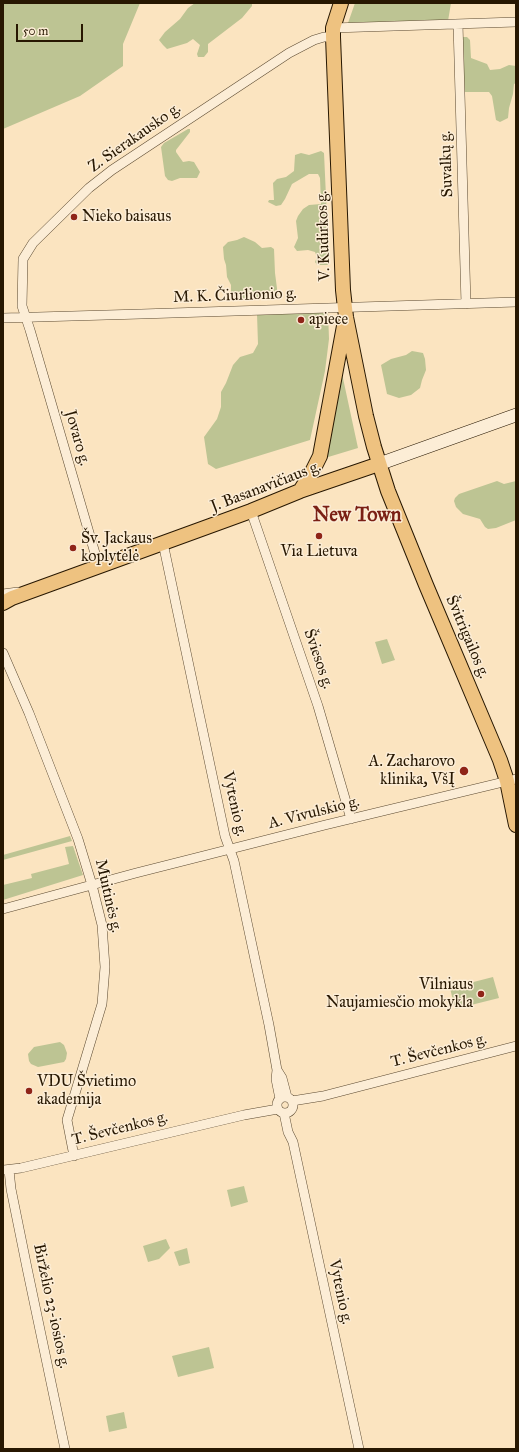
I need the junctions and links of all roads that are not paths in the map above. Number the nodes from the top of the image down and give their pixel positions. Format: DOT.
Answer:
graph roads {
  1 [pos="341,3"];
  2 [pos="516,22"];
  3 [pos="458,24"];
  4 [pos="333,32"];
  5 [pos="516,302"];
  6 [pos="466,304"];
  7 [pos="345,312"];
  8 [pos="3,318"];
  9 [pos="26,318"];
  10 [pos="516,415"];
  11 [pos="379,464"];
  12 [pos="300,491"];
  13 [pos="251,511"];
  14 [pos="163,543"];
  15 [pos="99,567"];
  16 [pos="27,592"];
  17 [pos="3,594"];
  18 [pos="3,603"];
  19 [pos="3,653"];
  20 [pos="511,780"];
  21 [pos="351,819"];
  22 [pos="516,825"];
  23 [pos="230,850"];
  24 [pos="92,885"];
  25 [pos="3,909"];
  26 [pos="516,1046"];
  27 [pos="285,1105"];
  28 [pos="74,1156"];
  29 [pos="6,1170"];
  30 [pos="65,1449"];
  31 [pos="359,1449"];
  1 -- 4 [label="main road, V. Kudirkos g."];
  2 -- 3 [label="street, Z. Sierakausko g."];
  3 -- 4 [label="street, Z. Sierakausko g."];
  3 -- 6 [label="street, Suvalkų g."];
  4 -- 7 [label="main road, V. Kudirkos g."];
  4 -- 9 [label="street, Z. Sierakausko g."];
  5 -- 6 [label="street, M. K. Čiurlionio g."];
  6 -- 7 [label="street, M. K. Čiurlionio g."];
  7 -- 9 [label="street, M. K. Čiurlionio g."];
  7 -- 11 [label="main road, V. Kudirkos g."];
  7 -- 12 [label="main road"];
  8 -- 9 [label="street, M. K. Čiurlionio g."];
  9 -- 15 [label="street, Jovaro g."];
  10 -- 11 [label="main road, J. Basanavičiaus g."];
  11 -- 12 [label="main road, J. Basanavičiaus g."];
  11 -- 20 [label="main road, Švitrigailos g."];
  12 -- 13 [label="main road, J. Basanavičiaus g."];
  13 -- 14 [label="main road, J. Basanavičiaus g."];
  13 -- 21 [label="street, Šviesos g."];
  14 -- 15 [label="main road, J. Basanavičiaus g."];
  14 -- 23 [label="street, Vytenio g."];
  15 -- 16 [label="main road, J. Basanavičiaus g."];
  16 -- 17 [label="street"];
  16 -- 18 [label="main road, J. Basanavičiaus g."];
  19 -- 24 [label="street, Muitinės g."];
  20 -- 21 [label="street, A. Vivulskio g."];
  20 -- 22 [label="main road, Švitrigailos g."];
  21 -- 23 [label="street, A. Vivulskio g."];
  23 -- 24 [label="street, A. Vivulskio g."];
  23 -- 27 [label="street, Vytenio g."];
  24 -- 25 [label="street, A. Vivulskio g."];
  24 -- 28 [label="street, Muitinės g."];
  26 -- 27 [label="street, T. Ševčenkos g."];
  27 -- 28 [label="street, T. Ševčenkos g."];
  27 -- 31 [label="street, Vytenio g."];
  28 -- 29 [label="street, T. Ševčenkos g."];
  29 -- 30 [label="street, Birželio 23-iosios g."];
}
